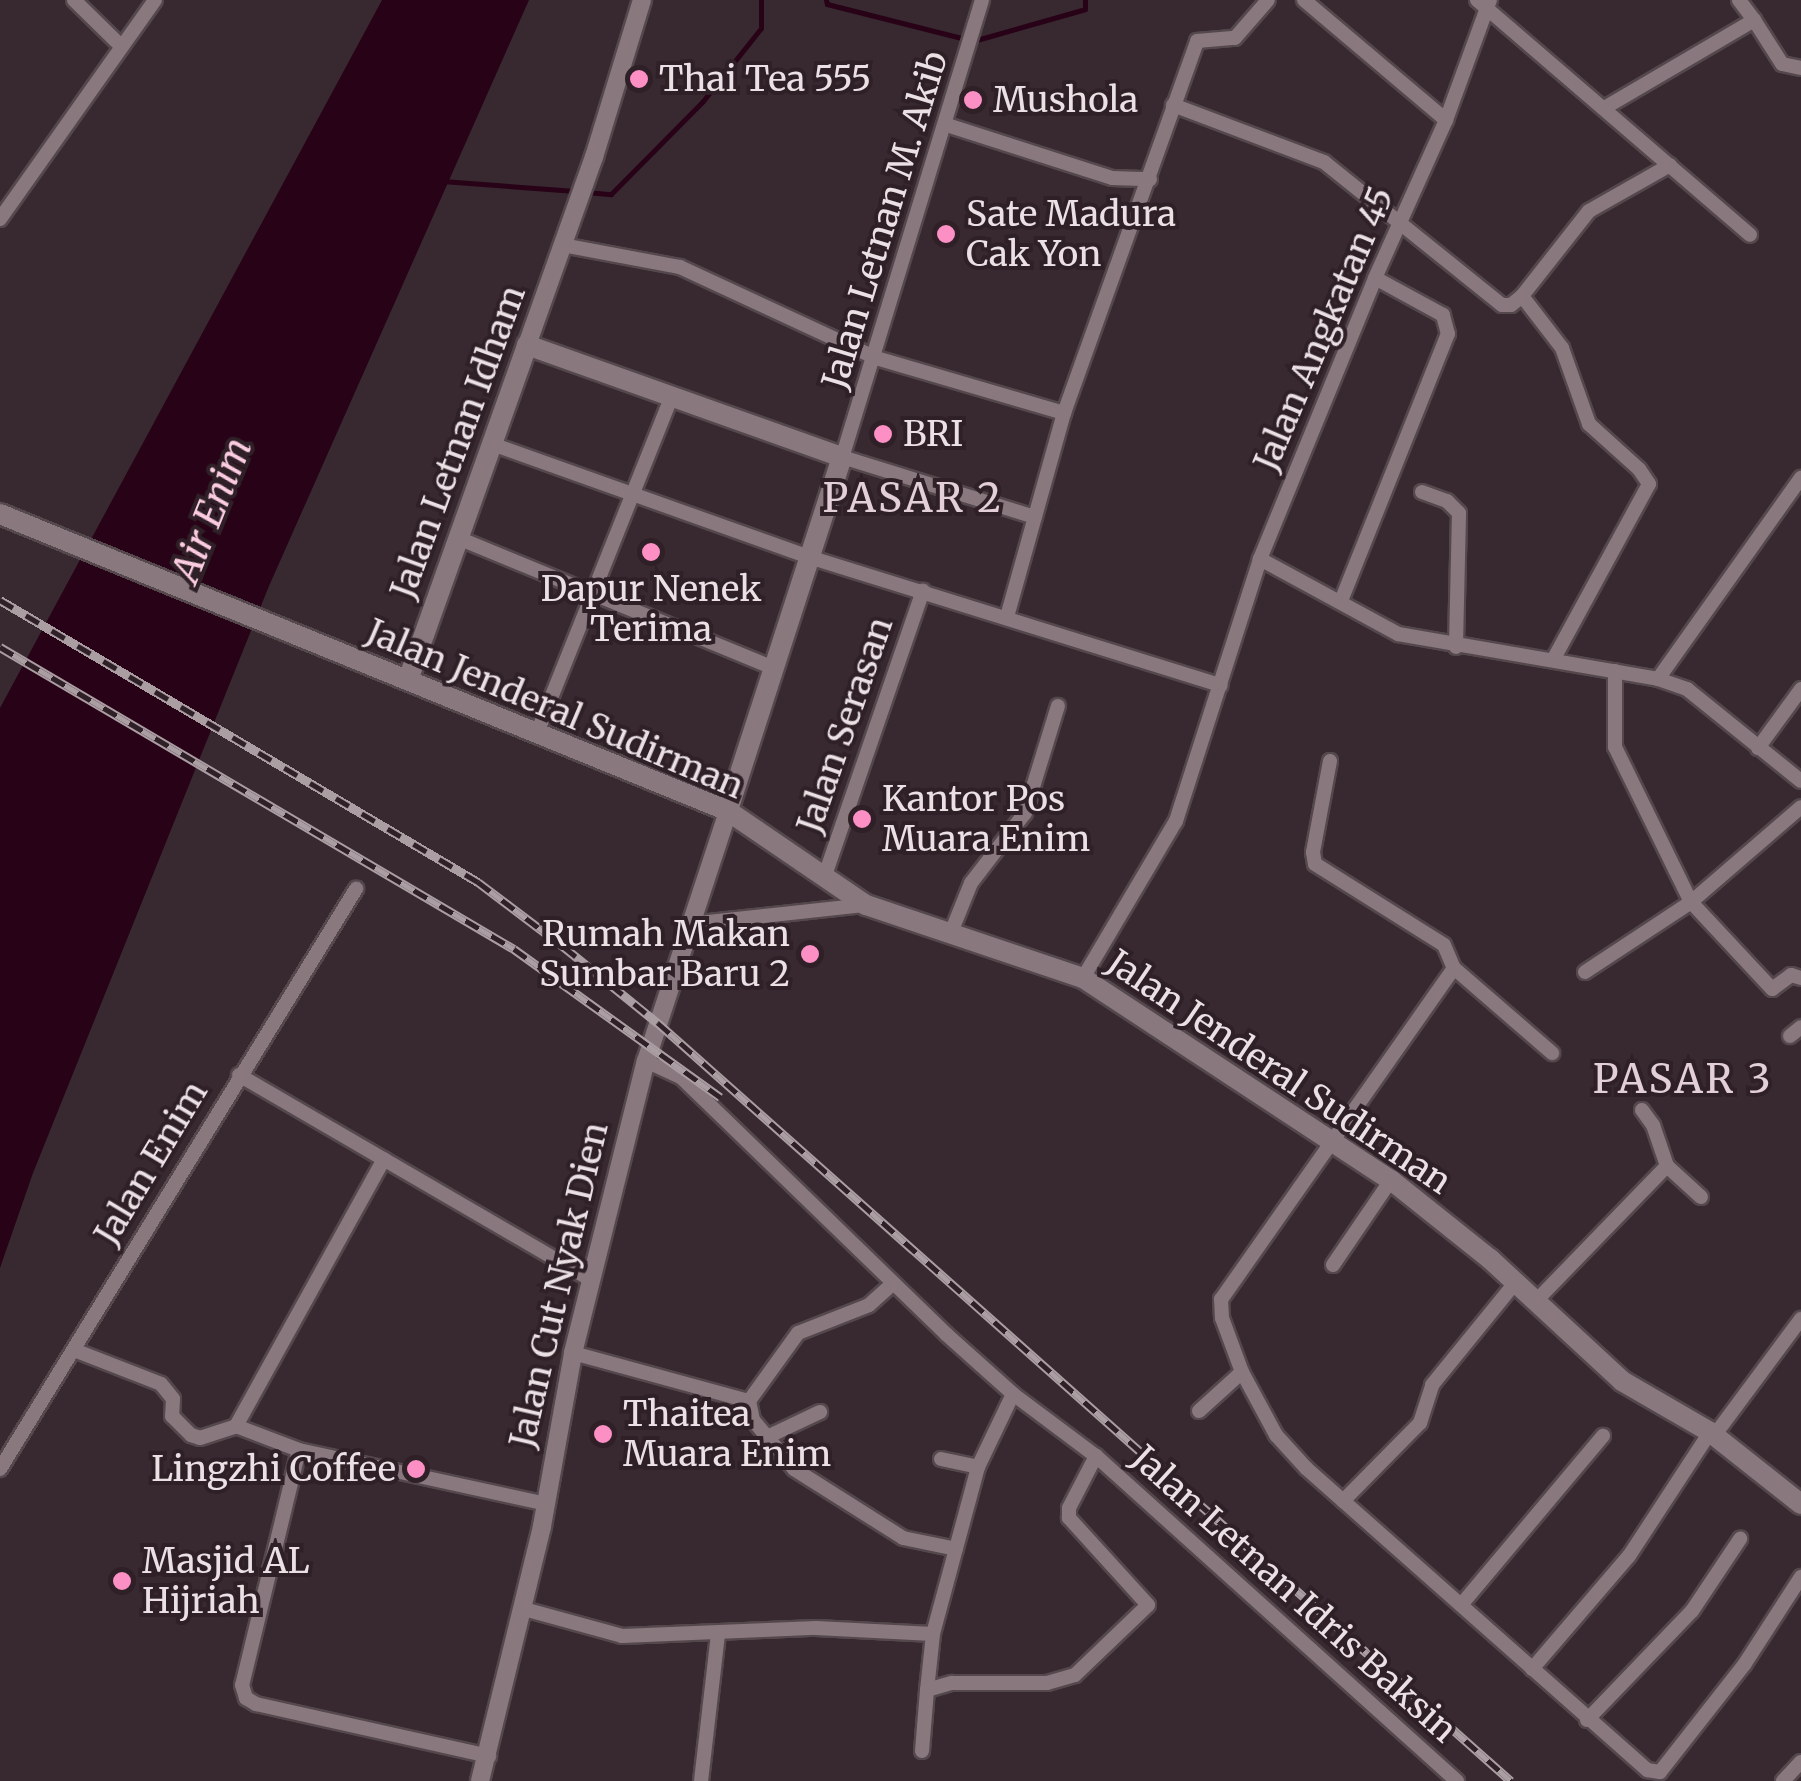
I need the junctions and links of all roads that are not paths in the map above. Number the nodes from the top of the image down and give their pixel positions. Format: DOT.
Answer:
graph roads {
  1 [pos="74,0"];
  2 [pos="155,0"];
  3 [pos="642,0"];
  4 [pos="1268,0"];
  5 [pos="1304,0"];
  6 [pos="1739,0"];
  7 [pos="1485,3"];
  8 [pos="980,5"];
  9 [pos="1754,20"];
  10 [pos="120,44"];
  11 [pos="1801,68"];
  12 [pos="1172,105"];
  13 [pos="1606,107"];
  14 [pos="1446,120"];
  15 [pos="947,125"];
  16 [pos="1670,166"];
  17 [pos="1150,179"];
  18 [pos="0,220"];
  19 [pos="1401,220"];
  20 [pos="1750,236"];
  21 [pos="562,246"];
  22 [pos="1374,278"];
  23 [pos="1522,296"];
  24 [pos="527,345"];
  25 [pos="876,358"];
  26 [pos="672,395"];
  27 [pos="1064,413"];
  28 [pos="492,444"];
  29 [pos="842,456"];
  30 [pos="1801,478"];
  31 [pos="634,491"];
  32 [pos="1422,492"];
  33 [pos="0,514"];
  34 [pos="1035,517"];
  35 [pos="458,538"];
  36 [pos="812,558"];
  37 [pos="1260,558"];
  38 [pos="922,591"];
  39 [pos="593,593"];
  40 [pos="1341,600"];
  41 [pos="1007,617"];
  42 [pos="1456,646"];
  43 [pos="1553,660"];
  44 [pos="774,668"];
  45 [pos="1614,670"];
  46 [pos="1658,679"];
  47 [pos="408,680"];
  48 [pos="1222,685"];
  49 [pos="1801,689"];
  50 [pos="1058,706"];
  51 [pos="537,733"];
  52 [pos="1758,748"];
  53 [pos="1330,760"];
  54 [pos="1801,781"];
  55 [pos="1801,807"];
  56 [pos="728,811"];
  57 [pos="824,878"];
  58 [pos="356,890"];
  59 [pos="1691,902"];
  60 [pos="866,904"];
  61 [pos="690,924"];
  62 [pos="950,935"];
  63 [pos="1454,968"];
  64 [pos="1585,972"];
  65 [pos="1083,978"];
  66 [pos="1801,978"];
  67 [pos="1552,1052"];
  68 [pos="646,1061"];
  69 [pos="239,1074"];
  70 [pos="1642,1110"];
  71 [pos="1332,1138"];
  72 [pos="384,1160"];
  73 [pos="1667,1166"];
  74 [pos="1391,1180"];
  75 [pos="1702,1196"];
  76 [pos="1332,1266"];
  77 [pos="591,1280"];
  78 [pos="1515,1283"];
  79 [pos="892,1284"];
  80 [pos="1535,1302"];
  81 [pos="1801,1319"];
  82 [pos="74,1350"];
  83 [pos="572,1353"];
  84 [pos="1242,1372"];
  85 [pos="1013,1394"];
  86 [pos="749,1400"];
  87 [pos="1199,1411"];
  88 [pos="820,1412"];
  89 [pos="236,1426"];
  90 [pos="1712,1434"];
  91 [pos="1603,1436"];
  92 [pos="766,1438"];
  93 [pos="299,1450"];
  94 [pos="1096,1456"];
  95 [pos="942,1458"];
  96 [pos="978,1467"];
  97 [pos="0,1469"];
  98 [pos="1342,1500"];
  99 [pos="543,1503"];
  100 [pos="1801,1504"];
  101 [pos="1740,1539"];
  102 [pos="956,1549"];
  103 [pos="1801,1578"];
  104 [pos="1462,1605"];
  105 [pos="524,1609"];
  106 [pos="932,1634"];
  107 [pos="718,1635"];
  108 [pos="1532,1669"];
  109 [pos="927,1690"];
  110 [pos="1588,1720"];
  111 [pos="922,1750"];
  112 [pos="488,1756"];
  113 [pos="1801,1762"];
  114 [pos="1665,1776"];
  115 [pos="480,1781"];
  116 [pos="700,1781"];
  117 [pos="1457,1781"];
  118 [pos="1783,1781"];
  1 -- 10 [label="street"];
  2 -- 10 [label="street"];
  3 -- 21 [label="street, Jalan Letnan Idham"];
  4 -- 12 [label="street"];
  5 -- 14 [label="street"];
  6 -- 9 [label="street"];
  7 -- 13 [label="street"];
  7 -- 14 [label="street, Jalan Angkatan 45"];
  8 -- 15 [label="street, Jalan Letnan M. Akib"];
  9 -- 11 [label="street"];
  9 -- 13 [label="street"];
  10 -- 18 [label="street"];
  12 -- 17 [label="street"];
  12 -- 19 [label="street"];
  13 -- 16 [label="street"];
  14 -- 19 [label="street, Jalan Angkatan 45"];
  15 -- 17 [label="street"];
  15 -- 25 [label="street, Jalan Letnan M. Akib"];
  16 -- 20 [label="street"];
  16 -- 23 [label="street"];
  17 -- 27 [label="street"];
  19 -- 22 [label="street, Jalan Angkatan 45"];
  19 -- 23 [label="street"];
  21 -- 24 [label="street, Jalan Letnan Idham"];
  21 -- 25 [label="street"];
  22 -- 37 [label="street, Jalan Angkatan 45"];
  22 -- 40 [label="street"];
  23 -- 43 [label="street"];
  24 -- 26 [label="main road"];
  24 -- 28 [label="main road, Jalan Letnan Idham"];
  25 -- 27 [label="street"];
  25 -- 29 [label="street, Jalan Letnan M. Akib"];
  26 -- 29 [label="main road"];
  26 -- 31 [label="street"];
  27 -- 34 [label="street"];
  28 -- 31 [label="street"];
  28 -- 35 [label="main road, Jalan Letnan Idham"];
  29 -- 34 [label="street"];
  29 -- 36 [label="main road"];
  30 -- 46 [label="street"];
  31 -- 36 [label="street"];
  31 -- 39 [label="street"];
  32 -- 42 [label="street"];
  33 -- 47 [label="main road, Jalan Jenderal Sudirman"];
  34 -- 41 [label="street"];
  35 -- 39 [label="street"];
  35 -- 47 [label="main road, Jalan Letnan Idham"];
  36 -- 38 [label="street"];
  36 -- 44 [label="main road"];
  37 -- 40 [label="street"];
  37 -- 48 [label="street, Jalan Angkatan 45"];
  38 -- 41 [label="street"];
  38 -- 57 [label="street, Jalan Serasan"];
  39 -- 44 [label="street"];
  39 -- 51 [label="street"];
  40 -- 42 [label="street"];
  41 -- 48 [label="street"];
  42 -- 43 [label="street"];
  43 -- 45 [label="street"];
  44 -- 56 [label="main road"];
  45 -- 46 [label="street"];
  45 -- 59 [label="street"];
  46 -- 52 [label="street"];
  47 -- 51 [label="main road, Jalan Jenderal Sudirman"];
  48 -- 65 [label="street, Jalan Angkatan 45"];
  49 -- 52 [label="street"];
  50 -- 62 [label="street"];
  51 -- 56 [label="main road, Jalan Jenderal Sudirman"];
  52 -- 54 [label="street"];
  53 -- 63 [label="street"];
  55 -- 59 [label="street"];
  56 -- 57 [label="main road, Jalan Jenderal Sudirman"];
  56 -- 61 [label="street, Jalan Cut Nyak Dien"];
  57 -- 60 [label="main road, Jalan Jenderal Sudirman"];
  58 -- 69 [label="street, Jalan Enim"];
  59 -- 64 [label="street"];
  59 -- 66 [label="street"];
  60 -- 61 [label="street"];
  60 -- 62 [label="main road, Jalan Jenderal Sudirman"];
  61 -- 68 [label="street, Jalan Cut Nyak Dien"];
  62 -- 65 [label="main road, Jalan Jenderal Sudirman"];
  63 -- 67 [label="street"];
  63 -- 71 [label="street"];
  65 -- 71 [label="main road, Jalan Jenderal Sudirman"];
  68 -- 77 [label="street, Jalan Cut Nyak Dien"];
  68 -- 79 [label="street"];
  69 -- 72 [label="street"];
  69 -- 82 [label="street, Jalan Enim"];
  70 -- 73 [label="street"];
  71 -- 74 [label="main road, Jalan Jenderal Sudirman"];
  71 -- 84 [label="street"];
  72 -- 77 [label="street"];
  72 -- 89 [label="street"];
  73 -- 75 [label="street"];
  73 -- 80 [label="street"];
  74 -- 76 [label="street"];
  74 -- 78 [label="main road, Jalan Jenderal Sudirman"];
  77 -- 83 [label="street, Jalan Cut Nyak Dien"];
  78 -- 80 [label="main road, Jalan Jenderal Sudirman"];
  78 -- 98 [label="street"];
  79 -- 85 [label="street"];
  79 -- 86 [label="street"];
  80 -- 90 [label="main road, Jalan Jenderal Sudirman"];
  81 -- 90 [label="street"];
  82 -- 89 [label="street"];
  82 -- 97 [label="street, Jalan Enim"];
  83 -- 86 [label="street"];
  83 -- 99 [label="street, Jalan Cut Nyak Dien"];
  84 -- 87 [label="street"];
  84 -- 98 [label="street"];
  85 -- 94 [label="street"];
  85 -- 96 [label="street"];
  86 -- 92 [label="street"];
  88 -- 92 [label="street"];
  89 -- 93 [label="street"];
  90 -- 100 [label="main road, Jalan Jenderal Sudirman"];
  90 -- 108 [label="street"];
  91 -- 104 [label="street"];
  92 -- 102 [label="street"];
  93 -- 99 [label="street"];
  93 -- 112 [label="street"];
  94 -- 109 [label="street, Jalan Letnan Idris Baksin"];
  94 -- 117 [label="street, Jalan Letnan Idris Baksin"];
  95 -- 96 [label="street"];
  96 -- 102 [label="street"];
  98 -- 104 [label="street"];
  99 -- 105 [label="street, Jalan Cut Nyak Dien"];
  101 -- 110 [label="street"];
  102 -- 106 [label="street"];
  103 -- 114 [label="street"];
  104 -- 108 [label="street"];
  105 -- 107 [label="street"];
  105 -- 112 [label="street, Jalan Cut Nyak Dien"];
  106 -- 107 [label="street"];
  106 -- 109 [label="street"];
  107 -- 116 [label="street"];
  108 -- 110 [label="street"];
  109 -- 111 [label="street"];
  110 -- 114 [label="street"];
  112 -- 115 [label="street, Jalan Cut Nyak Dien"];
  113 -- 118 [label="street"];
}
